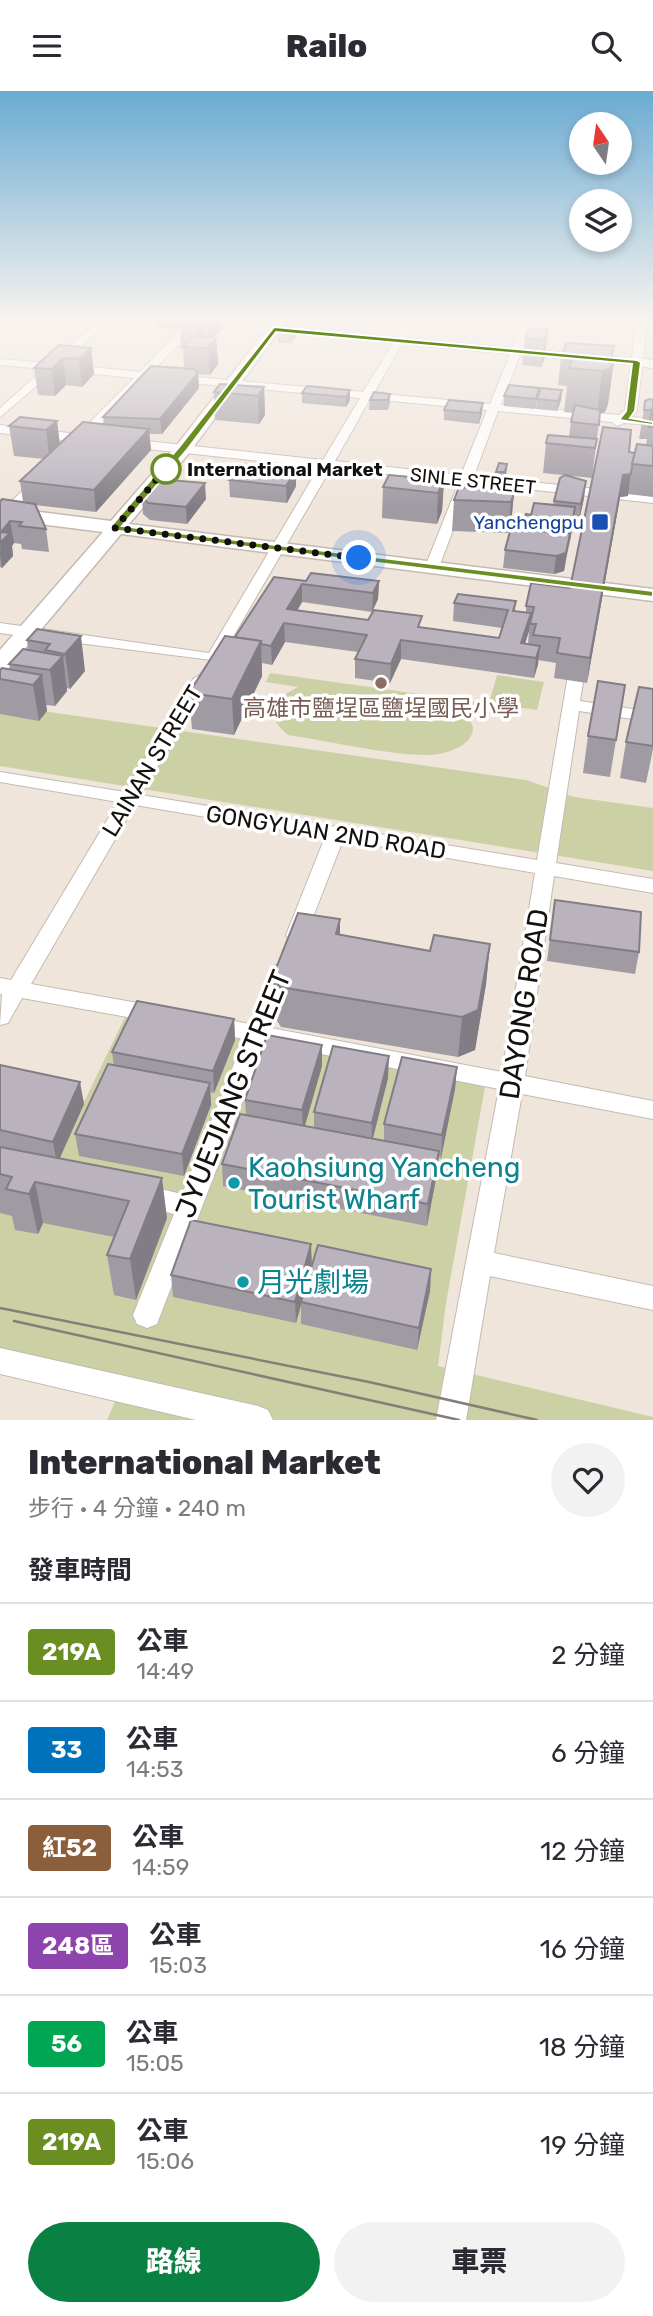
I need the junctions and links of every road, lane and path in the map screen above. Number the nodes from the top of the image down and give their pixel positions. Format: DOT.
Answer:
graph roads {
  1 [pos="34,384"];
  2 [pos="134,384"];
  3 [pos="231,384"];
  4 [pos="376,384"];
  5 [pos="504,384"];
  6 [pos="634,384"];
  7 [pos="369,396"];
  8 [pos="495,408"];
  9 [pos="0,414"];
  10 [pos="651,416"];
  11 [pos="0,429"];
  12 [pos="619,430"];
  13 [pos="77,443"];
  14 [pos="183,449"];
  15 [pos="328,466"];
  16 [pos="44,476"];
  17 [pos="467,480"];
  18 [pos="653,499"];
  19 [pos="2,516"];
  20 [pos="115,528"];
  21 [pos="278,548"];
  22 [pos="432,567"];
  23 [pos="653,595"];
  24 [pos="0,628"];
  25 [pos="28,632"];
  26 [pos="581,644"];
  27 [pos="213,658"];
  28 [pos="0,664"];
  29 [pos="572,705"];
  30 [pos="653,717"];
  31 [pos="0,778"];
  32 [pos="129,800"];
  33 [pos="336,834"];
  34 [pos="546,867"];
  35 [pos="653,886"];
  36 [pos="8,987"];
  37 [pos="0,1017"];
  38 [pos="255,1038"];
  39 [pos="512,1084"];
  40 [pos="653,1110"];
  41 [pos="121,1191"];
  42 [pos="188,1206"];
  43 [pos="480,1262"];
  44 [pos="653,1298"];
  45 [pos="147,1315"];
  46 [pos="0,1361"];
  47 [pos="258,1420"];
  48 [pos="451,1420"];
  1 -- 9 [label="street"];
  2 -- 13 [label="street"];
  3 -- 7 [label="street"];
  3 -- 14 [label="street"];
  4 -- 7 [label="street, LAINAN STREET"];
  5 -- 8 [label="street"];
  6 -- 12 [label="street"];
  7 -- 8 [label="street"];
  7 -- 15 [label="street, LAINAN STREET"];
  8 -- 12 [label="street"];
  8 -- 17 [label="street"];
  10 -- 12 [label="street"];
  11 -- 13 [label="street, SINLE STREET"];
  13 -- 14 [label="street, SINLE STREET"];
  14 -- 15 [label="street, SINLE STREET"];
  14 -- 20 [label="street"];
  15 -- 17 [label="street, SINLE STREET"];
  15 -- 21 [label="street, LAINAN STREET"];
  16 -- 19 [label="street"];
  17 -- 18 [label="street, SINLE STREET"];
  17 -- 22 [label="street"];
  19 -- 20 [label="street"];
  20 -- 21 [label="street"];
  20 -- 25 [label="street"];
  21 -- 22 [label="street"];
  21 -- 27 [label="street, LAINAN STREET"];
  22 -- 23 [label="street"];
  24 -- 25 [label="street"];
  25 -- 27 [label="street"];
  25 -- 28 [label="street"];
  26 -- 29 [label="street, DAYONG ROAD"];
  27 -- 32 [label="street, LAINAN STREET"];
  29 -- 30 [label="street"];
  29 -- 34 [label="street, DAYONG ROAD"];
  31 -- 32 [label="street, GONGYUAN 2ND ROAD"];
  32 -- 33 [label="street, GONGYUAN 2ND ROAD"];
  32 -- 36 [label="street, LAINAN STREET"];
  33 -- 34 [label="street, GONGYUAN 2ND ROAD"];
  33 -- 38 [label="street, JYUEJIANG STREET"];
  34 -- 35 [label="street, GONGYUAN 2ND ROAD"];
  34 -- 39 [label="street, DAYONG ROAD"];
  36 -- 37 [label="street, LAINAN STREET"];
  36 -- 38 [label="street"];
  38 -- 39 [label="street"];
  38 -- 42 [label="street, JYUEJIANG STREET"];
  39 -- 40 [label="street"];
  39 -- 43 [label="street, DAYONG ROAD"];
  41 -- 42 [label="street"];
  42 -- 45 [label="street, JYUEJIANG STREET"];
  43 -- 44 [label="street"];
  43 -- 48 [label="street, DAYONG ROAD"];
  46 -- 47 [label="street"];
}
